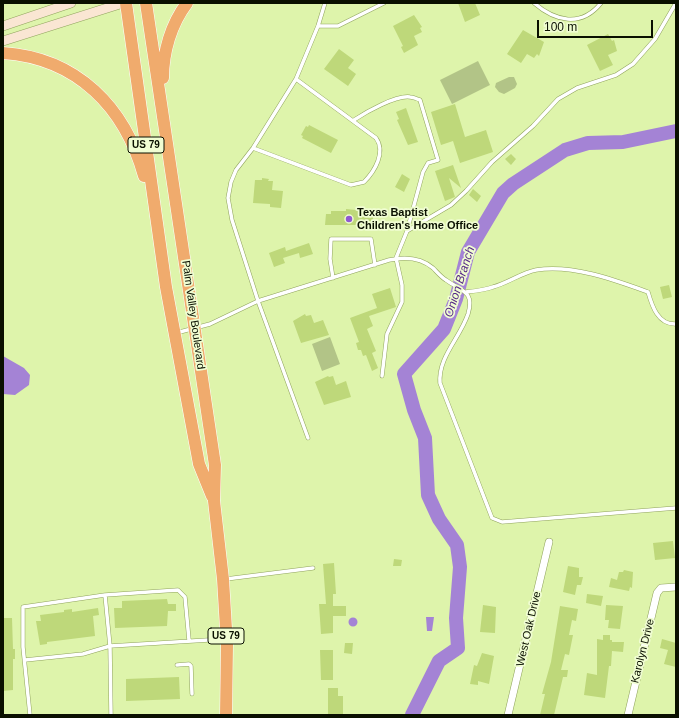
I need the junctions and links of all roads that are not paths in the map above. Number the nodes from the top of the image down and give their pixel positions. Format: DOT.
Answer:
graph roads {
  1 [pos="71,3"];
  2 [pos="124,3"];
  3 [pos="146,3"];
  4 [pos="187,3"];
  5 [pos="325,3"];
  6 [pos="384,3"];
  7 [pos="534,3"];
  8 [pos="601,3"];
  9 [pos="676,3"];
  10 [pos="3,26"];
  11 [pos="318,26"];
  12 [pos="3,41"];
  13 [pos="3,53"];
  14 [pos="296,79"];
  15 [pos="354,120"];
  16 [pos="166,129"];
  17 [pos="253,148"];
  18 [pos="157,219"];
  19 [pos="408,231"];
  20 [pos="396,258"];
  21 [pos="375,264"];
  22 [pos="333,278"];
  23 [pos="466,292"];
  24 [pos="258,301"];
  25 [pos="676,324"];
  26 [pos="195,329"];
  27 [pos="174,333"];
  28 [pos="382,376"];
  29 [pos="308,438"];
  30 [pos="214,501"];
  31 [pos="676,508"];
  32 [pos="549,542"];
  33 [pos="313,568"];
  34 [pos="223,579"];
  35 [pos="676,586"];
  36 [pos="105,595"];
  37 [pos="226,639"];
  38 [pos="189,640"];
  39 [pos="110,646"];
  40 [pos="25,660"];
  41 [pos="178,665"];
  42 [pos="192,694"];
  43 [pos="30,715"];
  44 [pos="111,715"];
  45 [pos="226,715"];
  46 [pos="508,715"];
  47 [pos="628,715"];
  1 -- 10 [label="main road"];
  2 -- 12 [label="main road"];
  2 -- 18 [label="highway, US 79"];
  3 -- 16 [label="highway, US 79"];
  4 -- 16 [label="highway"];
  5 -- 11 [label="lane"];
  6 -- 11 [label="lane"];
  7 -- 8 [label="lane"];
  9 -- 19 [label="lane"];
  11 -- 14 [label="lane"];
  13 -- 18 [label="highway"];
  14 -- 15 [label="lane"];
  14 -- 17 [label="lane"];
  15 -- 17 [label="lane"];
  15 -- 19 [label="lane"];
  16 -- 26 [label="highway, Palm Valley Boulevard / US 79"];
  17 -- 24 [label="lane"];
  18 -- 27 [label="highway, Palm Valley Boulevard / US 79"];
  19 -- 20 [label="lane"];
  20 -- 21 [label="lane"];
  20 -- 23 [label="lane"];
  20 -- 28 [label="lane"];
  21 -- 22 [label="lane"];
  21 -- 22 [label="lane"];
  22 -- 24 [label="lane"];
  23 -- 25 [label="lane"];
  23 -- 31 [label="lane"];
  24 -- 26 [label="lane"];
  24 -- 29 [label="lane"];
  26 -- 27 [label="lane"];
  26 -- 30 [label="highway, Palm Valley Boulevard / US 79"];
  27 -- 30 [label="highway, Palm Valley Boulevard / US 79"];
  30 -- 34 [label="highway, Palm Valley Boulevard / US 79"];
  32 -- 46 [label="street, West Oak Drive"];
  33 -- 34 [label="lane"];
  34 -- 37 [label="highway, Palm Valley Boulevard / US 79"];
  35 -- 47 [label="street, Karolyn Drive"];
  36 -- 38 [label="lane"];
  36 -- 39 [label="lane"];
  36 -- 40 [label="lane"];
  37 -- 38 [label="lane"];
  37 -- 45 [label="highway, Palm Valley Boulevard / US 79"];
  38 -- 39 [label="lane"];
  39 -- 40 [label="lane"];
  39 -- 44 [label="lane"];
  40 -- 43 [label="lane"];
  41 -- 42 [label="lane"];
}
